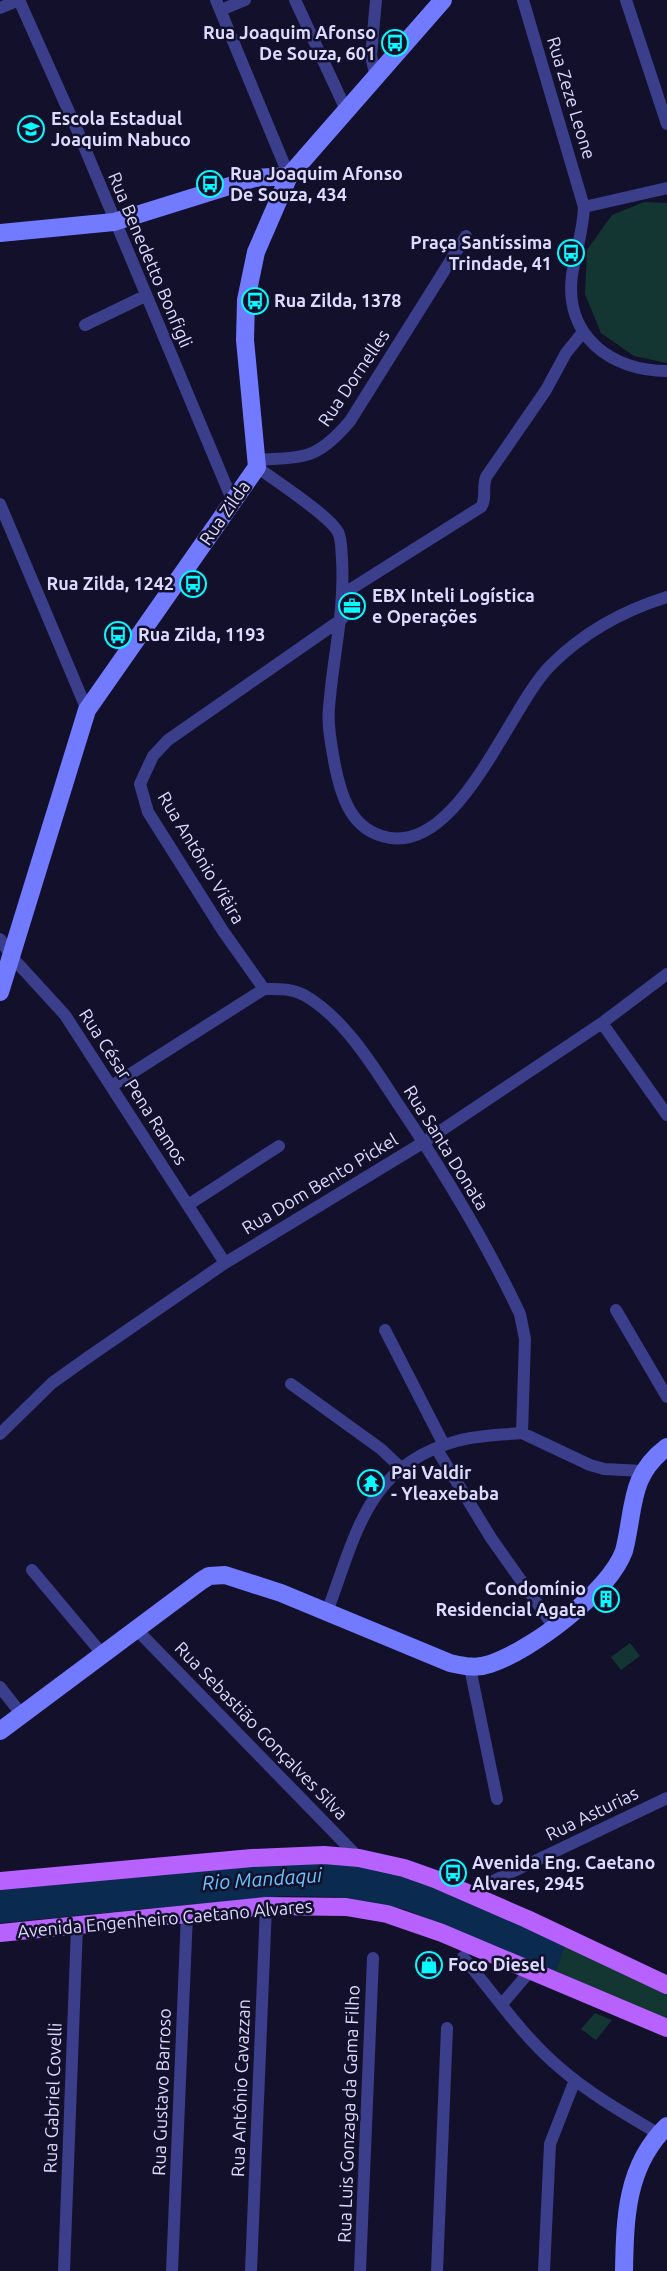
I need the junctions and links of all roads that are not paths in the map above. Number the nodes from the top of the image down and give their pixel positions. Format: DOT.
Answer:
graph roads {
  1 [pos="19,0"];
  2 [pos="244,0"];
  3 [pos="295,0"];
  4 [pos="376,0"];
  5 [pos="443,0"];
  6 [pos="523,0"];
  7 [pos="627,0"];
  8 [pos="219,5"];
  9 [pos="0,8"];
  10 [pos="376,77"];
  11 [pos="347,112"];
  12 [pos="667,124"];
  13 [pos="289,176"];
  14 [pos="667,188"];
  15 [pos="584,207"];
  16 [pos="114,222"];
  17 [pos="0,233"];
  18 [pos="466,236"];
  19 [pos="145,296"];
  20 [pos="85,325"];
  21 [pos="583,332"];
  22 [pos="667,371"];
  23 [pos="257,464"];
  24 [pos="233,502"];
  25 [pos="0,504"];
  26 [pos="343,594"];
  27 [pos="667,597"];
  28 [pos="342,619"];
  29 [pos="87,710"];
  30 [pos="0,939"];
  31 [pos="12,956"];
  32 [pos="667,974"];
  33 [pos="264,989"];
  34 [pos="0,992"];
  35 [pos="602,1023"];
  36 [pos="112,1085"];
  37 [pos="667,1115"];
  38 [pos="424,1142"];
  39 [pos="279,1146"];
  40 [pos="188,1205"];
  41 [pos="225,1263"];
  42 [pos="616,1310"];
  43 [pos="385,1330"];
  44 [pos="291,1384"];
  45 [pos="667,1397"];
  46 [pos="522,1433"];
  47 [pos="0,1434"];
  48 [pos="440,1446"];
  49 [pos="667,1448"];
  50 [pos="400,1467"];
  51 [pos="643,1471"];
  52 [pos="32,1570"];
  53 [pos="327,1612"];
  54 [pos="554,1627"];
  55 [pos="137,1630"];
  56 [pos="104,1656"];
  57 [pos="470,1668"];
  58 [pos="0,1687"];
  59 [pos="22,1715"];
  60 [pos="0,1731"];
  61 [pos="497,1798"];
  62 [pos="667,1798"];
  63 [pos="359,1858"];
  64 [pos="0,1881"];
  65 [pos="468,1893"];
  66 [pos="266,1906"];
  67 [pos="187,1914"];
  68 [pos="77,1926"];
  69 [pos="0,1933"];
  70 [pos="463,1957"];
  71 [pos="373,1958"];
  72 [pos="530,1971"];
  73 [pos="667,1985"];
  74 [pos="502,2004"];
  75 [pos="447,2028"];
  76 [pos="667,2028"];
  77 [pos="575,2080"];
  78 [pos="663,2130"];
  79 [pos="64,2271"];
  80 [pos="172,2271"];
  81 [pos="251,2271"];
  82 [pos="360,2271"];
  83 [pos="437,2271"];
  84 [pos="544,2271"];
  85 [pos="624,2271"];
  1 -- 9 [label="street"];
  1 -- 16 [label="street, Rua Benedetto Bonfigli"];
  2 -- 8 [label="street"];
  3 -- 11 [label="street"];
  4 -- 10 [label="street"];
  5 -- 10 [label="street, Rua Zilda"];
  6 -- 15 [label="street, Rua Zeze Leone"];
  7 -- 12 [label="street"];
  8 -- 13 [label="street"];
  10 -- 11 [label="street, Rua Zilda"];
  11 -- 13 [label="street, Rua Zilda"];
  13 -- 16 [label="street"];
  13 -- 23 [label="street, Rua Zilda"];
  14 -- 15 [label="street"];
  15 -- 21 [label="street"];
  16 -- 17 [label="street"];
  16 -- 19 [label="street, Rua Benedetto Bonfigli"];
  18 -- 23 [label="street, Rua Dornelles"];
  19 -- 20 [label="street"];
  19 -- 24 [label="street, Rua Benedetto Bonfigli"];
  21 -- 22 [label="street"];
  21 -- 26 [label="street"];
  23 -- 24 [label="street, Rua Zilda"];
  23 -- 26 [label="street"];
  24 -- 29 [label="street, Rua Zilda"];
  25 -- 29 [label="street"];
  26 -- 28 [label="street"];
  27 -- 28 [label="street"];
  28 -- 33 [label="street, Rua Antônio Viêira"];
  29 -- 31 [label="street, Rua Zilda"];
  30 -- 31 [label="street, Rua César Pena Ramos"];
  31 -- 34 [label="street, Rua Zilda"];
  31 -- 36 [label="street, Rua César Pena Ramos"];
  32 -- 35 [label="street, Rua Dom Bento Pickel"];
  33 -- 36 [label="street"];
  33 -- 38 [label="street, Rua Santa Donata"];
  35 -- 37 [label="street"];
  35 -- 38 [label="street, Rua Dom Bento Pickel"];
  36 -- 40 [label="street, Rua César Pena Ramos"];
  38 -- 41 [label="street, Rua Dom Bento Pickel"];
  38 -- 46 [label="street, Rua Santa Donata"];
  39 -- 40 [label="street"];
  40 -- 41 [label="street, Rua César Pena Ramos"];
  41 -- 47 [label="street, Rua Dom Bento Pickel"];
  42 -- 45 [label="street"];
  43 -- 48 [label="street"];
  44 -- 50 [label="street"];
  46 -- 48 [label="street"];
  46 -- 51 [label="street"];
  48 -- 50 [label="street"];
  48 -- 54 [label="street"];
  49 -- 51 [label="street"];
  50 -- 53 [label="street"];
  51 -- 54 [label="street"];
  52 -- 56 [label="street"];
  53 -- 55 [label="street"];
  53 -- 57 [label="street"];
  54 -- 57 [label="street"];
  55 -- 56 [label="street"];
  55 -- 63 [label="street, Rua Sebastião Gonçalves Silva"];
  56 -- 59 [label="street"];
  57 -- 61 [label="street"];
  58 -- 59 [label="street"];
  59 -- 60 [label="street"];
  62 -- 65 [label="street, Rua Asturias"];
  63 -- 64 [label="main road"];
  63 -- 65 [label="main road"];
  65 -- 73 [label="main road"];
  66 -- 67 [label="main road, Avenida Engenheiro Caetano Alvares"];
  66 -- 72 [label="main road, Avenida Engenheiro Caetano Alvares"];
  66 -- 81 [label="street, Rua Antônio Cavazzan"];
  67 -- 68 [label="main road, Avenida Engenheiro Caetano Alvares"];
  67 -- 80 [label="street, Rua Gustavo Barroso"];
  68 -- 69 [label="main road, Avenida Engenheiro Caetano Alvares"];
  68 -- 79 [label="street, Rua Gabriel Covelli"];
  70 -- 74 [label="street"];
  71 -- 82 [label="street, Rua Luis Gonzaga da Gama Filho"];
  72 -- 74 [label="street"];
  72 -- 76 [label="main road, Avenida Engenheiro Caetano Alvares"];
  74 -- 77 [label="street"];
  75 -- 83 [label="street"];
  77 -- 78 [label="street"];
  77 -- 84 [label="street"];
  78 -- 85 [label="street"];
}
